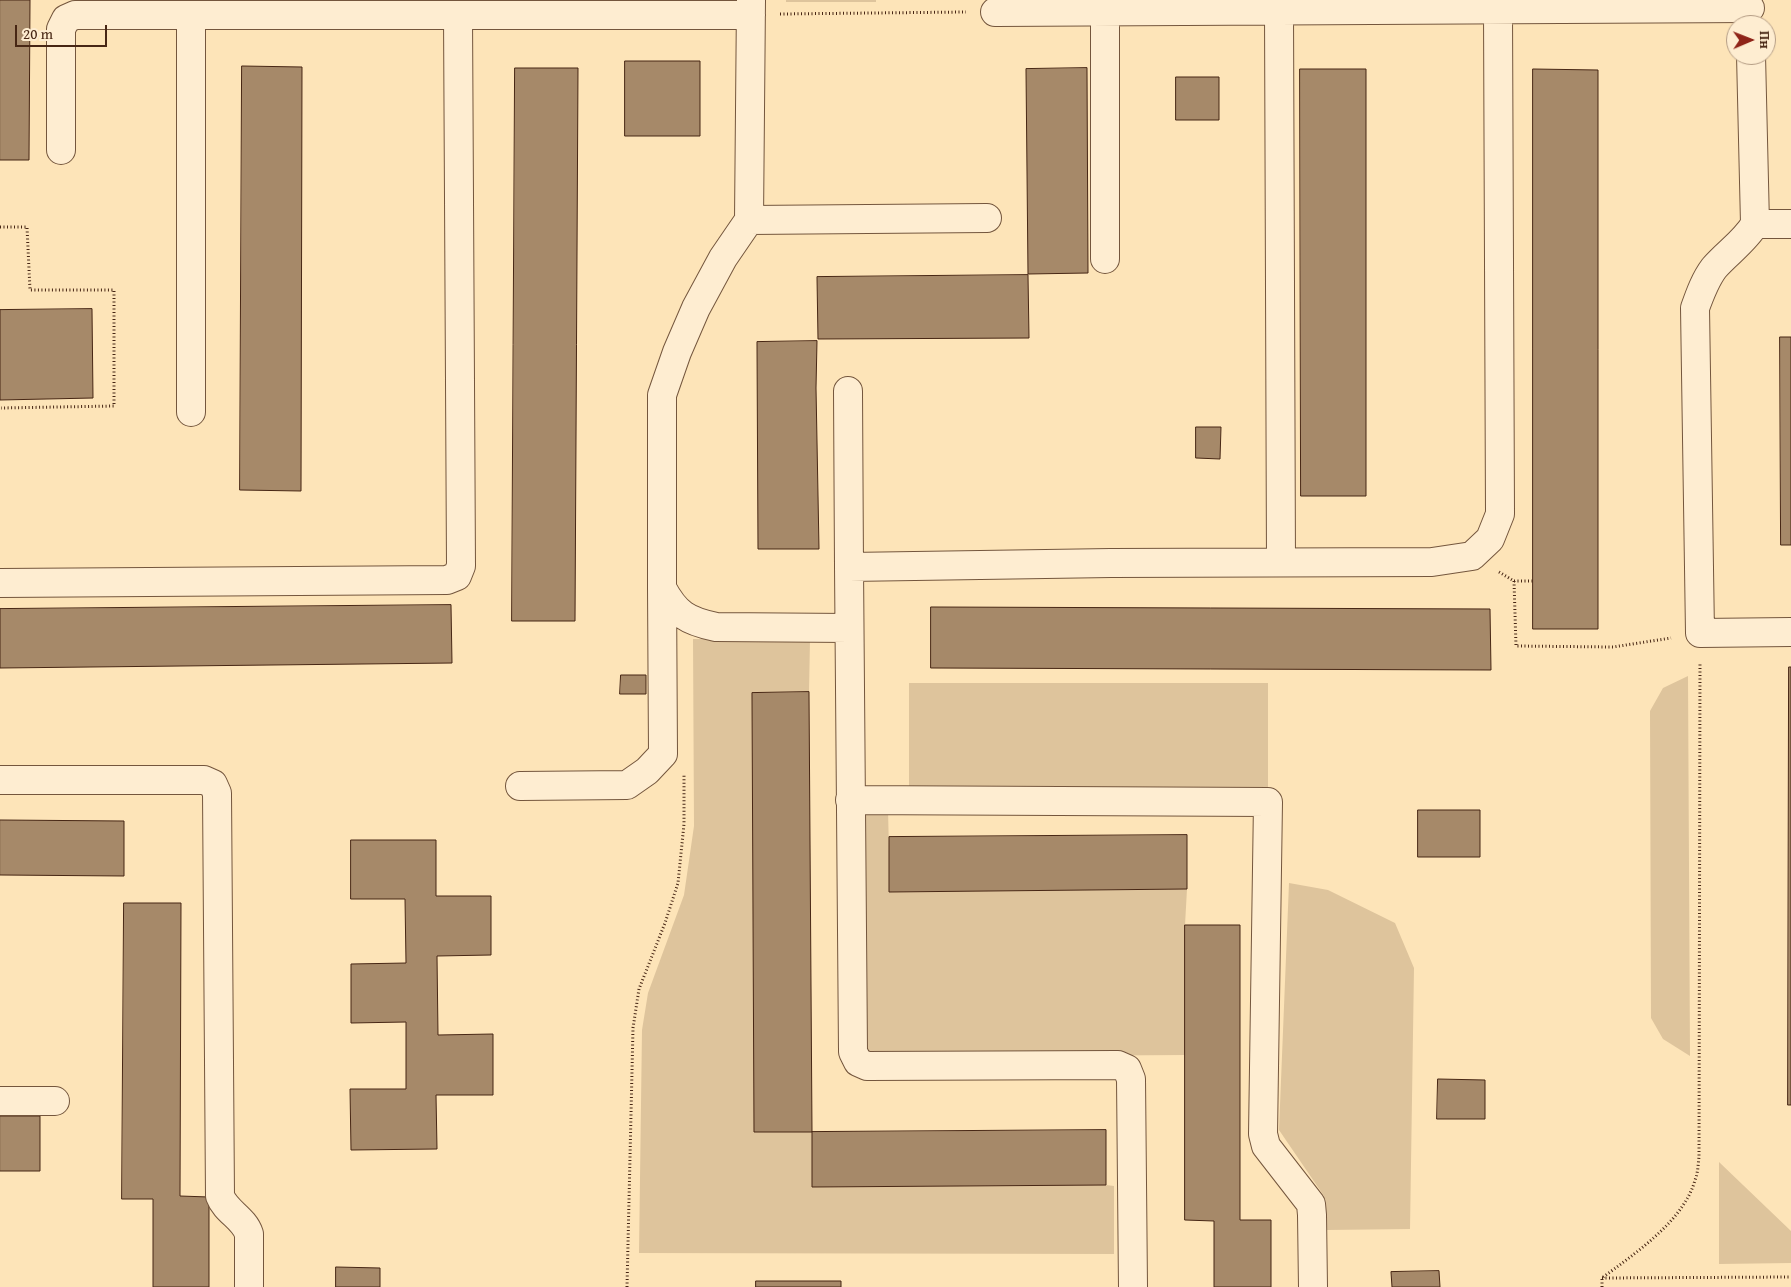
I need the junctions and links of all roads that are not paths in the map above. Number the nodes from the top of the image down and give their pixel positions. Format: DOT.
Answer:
graph roads {
  1 [pos="751,7"];
  2 [pos="1498,11"];
  3 [pos="1750,11"];
  4 [pos="995,12"];
  5 [pos="1105,12"];
  6 [pos="1279,12"];
  7 [pos="191,15"];
  8 [pos="458,15"];
  9 [pos="1751,65"];
  10 [pos="61,150"];
  11 [pos="987,218"];
  12 [pos="749,220"];
  13 [pos="1755,224"];
  14 [pos="1791,224"];
  15 [pos="1105,259"];
  16 [pos="848,391"];
  17 [pos="190,412"];
  18 [pos="1281,562"];
  19 [pos="849,567"];
  20 [pos="0,583"];
  21 [pos="662,588"];
  22 [pos="849,628"];
  23 [pos="1791,632"];
  24 [pos="0,780"];
  25 [pos="520,786"];
  26 [pos="850,800"];
  27 [pos="0,1101"];
  28 [pos="56,1101"];
  29 [pos="249,1287"];
  30 [pos="1133,1287"];
  31 [pos="1313,1287"];
  1 -- 8 [label="lane"];
  1 -- 12 [label="lane"];
  2 -- 3 [label="lane"];
  2 -- 6 [label="lane"];
  2 -- 18 [label="lane"];
  4 -- 5 [label="lane"];
  5 -- 6 [label="lane"];
  5 -- 15 [label="lane"];
  6 -- 18 [label="lane"];
  7 -- 8 [label="lane"];
  7 -- 10 [label="lane"];
  7 -- 17 [label="lane"];
  8 -- 20 [label="lane"];
  9 -- 13 [label="lane"];
  11 -- 12 [label="lane"];
  12 -- 21 [label="lane"];
  13 -- 14 [label="lane"];
  13 -- 23 [label="lane"];
  16 -- 19 [label="lane"];
  18 -- 19 [label="lane"];
  19 -- 22 [label="lane"];
  21 -- 22 [label="lane"];
  21 -- 25 [label="lane"];
  22 -- 26 [label="lane"];
  24 -- 29 [label="lane"];
  26 -- 30 [label="lane"];
  26 -- 31 [label="lane"];
  27 -- 28 [label="lane"];
}
